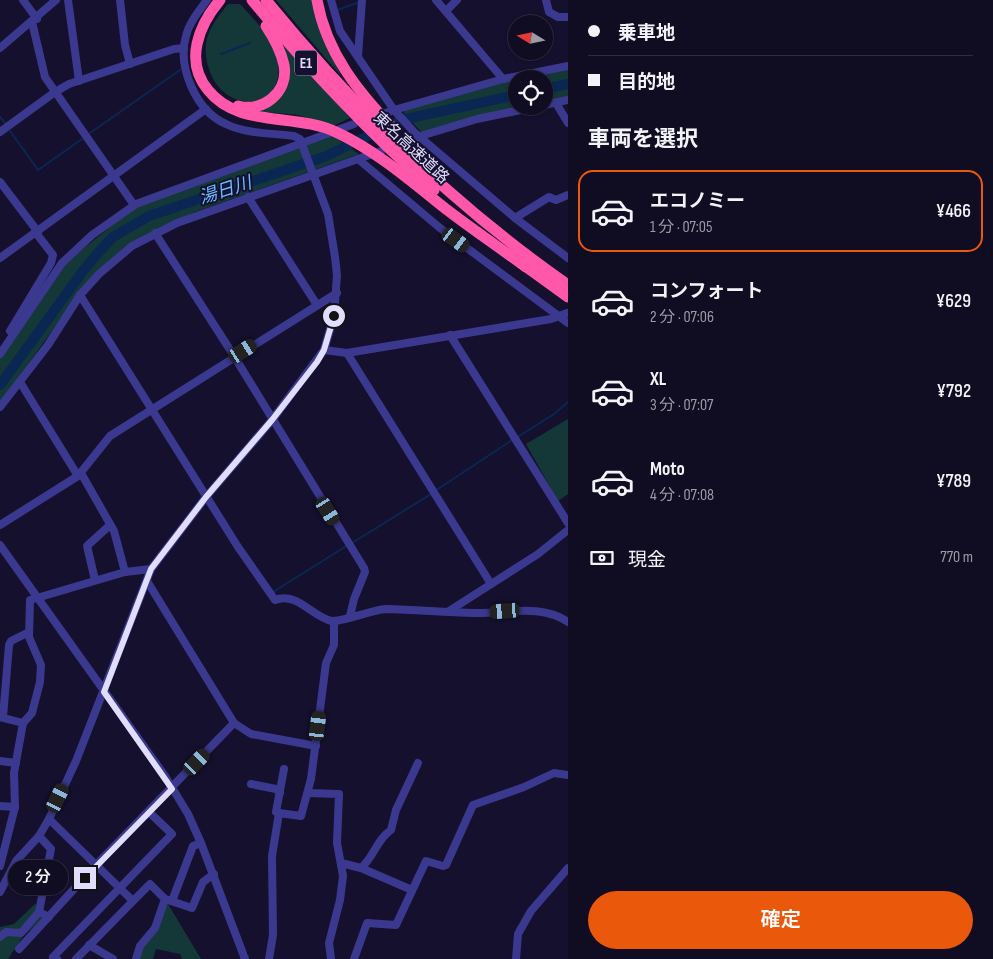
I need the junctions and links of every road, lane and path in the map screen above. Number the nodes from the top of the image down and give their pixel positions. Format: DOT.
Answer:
graph roads {
  1 [pos="22,0"];
  2 [pos="56,0"];
  3 [pos="68,0"];
  4 [pos="120,0"];
  5 [pos="207,0"];
  6 [pos="220,0"];
  7 [pos="226,0"];
  8 [pos="245,0"];
  9 [pos="252,0"];
  10 [pos="266,0"];
  11 [pos="317,0"];
  12 [pos="331,0"];
  13 [pos="436,0"];
  14 [pos="457,0"];
  15 [pos="546,0"];
  16 [pos="362,2"];
  17 [pos="446,11"];
  18 [pos="568,16"];
  19 [pos="34,20"];
  20 [pos="0,48"];
  21 [pos="184,48"];
  22 [pos="358,56"];
  23 [pos="130,64"];
  24 [pos="568,66"];
  25 [pos="503,79"];
  26 [pos="79,81"];
  27 [pos="55,92"];
  28 [pos="568,100"];
  29 [pos="556,103"];
  30 [pos="553,104"];
  31 [pos="206,109"];
  32 [pos="395,111"];
  33 [pos="508,113"];
  34 [pos="372,120"];
  35 [pos="568,124"];
  36 [pos="0,132"];
  37 [pos="421,138"];
  38 [pos="302,143"];
  39 [pos="393,146"];
  40 [pos="358,159"];
  41 [pos="313,173"];
  42 [pos="113,176"];
  43 [pos="0,182"];
  44 [pos="568,195"];
  45 [pos="248,197"];
  46 [pos="134,205"];
  47 [pos="515,218"];
  48 [pos="37,232"];
  49 [pos="155,233"];
  50 [pos="0,258"];
  51 [pos="568,258"];
  52 [pos="52,259"];
  53 [pos="62,263"];
  54 [pos="568,285"];
  55 [pos="336,293"];
  56 [pos="80,295"];
  57 [pos="568,297"];
  58 [pos="316,306"];
  59 [pos="567,313"];
  60 [pos="559,316"];
  61 [pos="568,323"];
  62 [pos="450,335"];
  63 [pos="0,345"];
  64 [pos="324,350"];
  65 [pos="347,353"];
  66 [pos="0,354"];
  67 [pos="234,356"];
  68 [pos="20,382"];
  69 [pos="0,407"];
  70 [pos="151,408"];
  71 [pos="272,420"];
  72 [pos="80,475"];
  73 [pos="206,497"];
  74 [pos="568,523"];
  75 [pos="0,525"];
  76 [pos="110,525"];
  77 [pos="568,530"];
  78 [pos="0,545"];
  79 [pos="151,569"];
  80 [pos="125,572"];
  81 [pos="95,580"];
  82 [pos="147,581"];
  83 [pos="491,584"];
  84 [pos="38,598"];
  85 [pos="449,612"];
  86 [pos="350,616"];
  87 [pos="334,621"];
  88 [pos="568,622"];
  89 [pos="29,632"];
  90 [pos="104,692"];
  91 [pos="2,717"];
  92 [pos="23,723"];
  93 [pos="234,723"];
  94 [pos="316,746"];
  95 [pos="0,761"];
  96 [pos="16,763"];
  97 [pos="418,763"];
  98 [pos="284,769"];
  99 [pos="568,775"];
  100 [pos="251,784"];
  101 [pos="172,789"];
  102 [pos="280,793"];
  103 [pos="308,793"];
  104 [pos="0,806"];
  105 [pos="15,807"];
  106 [pos="149,812"];
  107 [pos="279,813"];
  108 [pos="49,819"];
  109 [pos="39,836"];
  110 [pos="201,843"];
  111 [pos="341,863"];
  112 [pos="97,864"];
  113 [pos="0,866"];
  114 [pos="361,868"];
  115 [pos="568,868"];
  116 [pos="214,874"];
  117 [pos="0,887"];
  118 [pos="120,887"];
  119 [pos="412,890"];
  120 [pos="168,900"];
  121 [pos="133,901"];
  122 [pos="39,912"];
  123 [pos="48,917"];
  124 [pos="0,937"];
  125 [pos="89,945"];
  126 [pos="19,949"];
  127 [pos="57,959"];
  128 [pos="76,959"];
  129 [pos="113,959"];
  130 [pos="136,959"];
  131 [pos="246,959"];
  132 [pos="269,959"];
  133 [pos="331,959"];
  134 [pos="354,959"];
  135 [pos="516,959"];
  1 -- 19 [label="street"];
  2 -- 19 [label="street"];
  3 -- 26 [label="street"];
  4 -- 23 [label="street"];
  5 -- 21 [label="street"];
  6 -- 39 [label="highway"];
  7 -- 8 [label="highway"];
  9 -- 34 [label="highway, 東名高速道路 / E1"];
  10 -- 34 [label="highway, 東名高速道路 / E1"];
  11 -- 34 [label="highway"];
  12 -- 22 [label="street"];
  13 -- 17 [label="street"];
  14 -- 17 [label="street"];
  15 -- 18 [label="street"];
  16 -- 22 [label="street"];
  17 -- 25 [label="street"];
  19 -- 20 [label="street"];
  19 -- 27 [label="street"];
  21 -- 23 [label="street"];
  21 -- 31 [label="street"];
  22 -- 32 [label="street"];
  23 -- 26 [label="street"];
  24 -- 25 [label="street"];
  25 -- 32 [label="street"];
  26 -- 27 [label="street"];
  27 -- 36 [label="street"];
  27 -- 42 [label="street"];
  28 -- 29 [label="street"];
  29 -- 30 [label="street"];
  29 -- 35 [label="street"];
  31 -- 38 [label="street"];
  31 -- 42 [label="street"];
  32 -- 34 [label="street"];
  32 -- 37 [label="street"];
  33 -- 37 [label="street"];
  34 -- 38 [label="street"];
  34 -- 39 [label="highway"];
  34 -- 39 [label="highway, 東名高速道路 / E1"];
  37 -- 39 [label="street"];
  37 -- 47 [label="street"];
  38 -- 41 [label="street"];
  38 -- 46 [label="street"];
  39 -- 40 [label="street"];
  39 -- 54 [label="highway, 東名高速道路 / E1"];
  39 -- 57 [label="highway"];
  40 -- 41 [label="street"];
  40 -- 60 [label="street"];
  41 -- 45 [label="street"];
  41 -- 55 [label="street"];
  42 -- 46 [label="street"];
  42 -- 48 [label="street"];
  43 -- 48 [label="street"];
  44 -- 47 [label="street"];
  45 -- 49 [label="street"];
  45 -- 58 [label="street"];
  46 -- 53 [label="street"];
  47 -- 51 [label="street"];
  48 -- 50 [label="street"];
  48 -- 52 [label="street"];
  49 -- 56 [label="street"];
  49 -- 67 [label="street"];
  52 -- 53 [label="street"];
  52 -- 63 [label="street"];
  53 -- 66 [label="street"];
  55 -- 58 [label="street"];
  55 -- 64 [label="street"];
  56 -- 68 [label="street"];
  56 -- 70 [label="street"];
  58 -- 67 [label="street"];
  59 -- 60 [label="street"];
  60 -- 61 [label="street"];
  60 -- 62 [label="street"];
  62 -- 65 [label="street"];
  62 -- 74 [label="street"];
  64 -- 65 [label="street"];
  64 -- 71 [label="street"];
  65 -- 83 [label="street"];
  67 -- 70 [label="street"];
  67 -- 71 [label="street"];
  68 -- 69 [label="street"];
  68 -- 72 [label="street"];
  70 -- 72 [label="street"];
  70 -- 73 [label="street"];
  71 -- 73 [label="street"];
  71 -- 86 [label="street"];
  72 -- 75 [label="street"];
  72 -- 76 [label="street"];
  73 -- 79 [label="street"];
  73 -- 87 [label="street"];
  76 -- 80 [label="street"];
  76 -- 81 [label="street"];
  77 -- 83 [label="street"];
  78 -- 84 [label="street"];
  79 -- 80 [label="street"];
  79 -- 82 [label="street"];
  80 -- 81 [label="street"];
  81 -- 84 [label="street"];
  82 -- 90 [label="street"];
  82 -- 93 [label="street"];
  83 -- 85 [label="street"];
  84 -- 89 [label="street"];
  84 -- 90 [label="street"];
  85 -- 86 [label="street"];
  85 -- 88 [label="street"];
  86 -- 87 [label="street"];
  87 -- 94 [label="street"];
  89 -- 91 [label="street"];
  89 -- 92 [label="street"];
  90 -- 101 [label="street"];
  90 -- 108 [label="street"];
  91 -- 92 [label="street"];
  92 -- 96 [label="street"];
  93 -- 94 [label="street"];
  93 -- 101 [label="street"];
  94 -- 103 [label="street"];
  95 -- 96 [label="street"];
  96 -- 105 [label="street"];
  97 -- 114 [label="street"];
  98 -- 102 [label="street"];
  99 -- 119 [label="street"];
  100 -- 102 [label="street"];
  101 -- 106 [label="street"];
  101 -- 110 [label="street"];
  102 -- 107 [label="street"];
  103 -- 107 [label="street"];
  103 -- 111 [label="street"];
  104 -- 105 [label="street"];
  105 -- 113 [label="street"];
  106 -- 112 [label="street"];
  106 -- 118 [label="street"];
  107 -- 132 [label="street"];
  108 -- 109 [label="street"];
  108 -- 112 [label="street"];
  109 -- 117 [label="street"];
  109 -- 122 [label="street"];
  110 -- 116 [label="street"];
  110 -- 120 [label="street"];
  111 -- 114 [label="street"];
  111 -- 133 [label="street"];
  112 -- 118 [label="street"];
  112 -- 123 [label="street"];
  114 -- 119 [label="street"];
  115 -- 135 [label="street"];
  116 -- 120 [label="street"];
  116 -- 131 [label="street"];
  118 -- 121 [label="street"];
  118 -- 127 [label="street"];
  119 -- 134 [label="street"];
  120 -- 121 [label="street"];
  120 -- 130 [label="street"];
  121 -- 125 [label="street"];
  122 -- 123 [label="street"];
  122 -- 124 [label="street"];
  123 -- 126 [label="street"];
  125 -- 128 [label="street"];
  125 -- 129 [label="street"];
}
